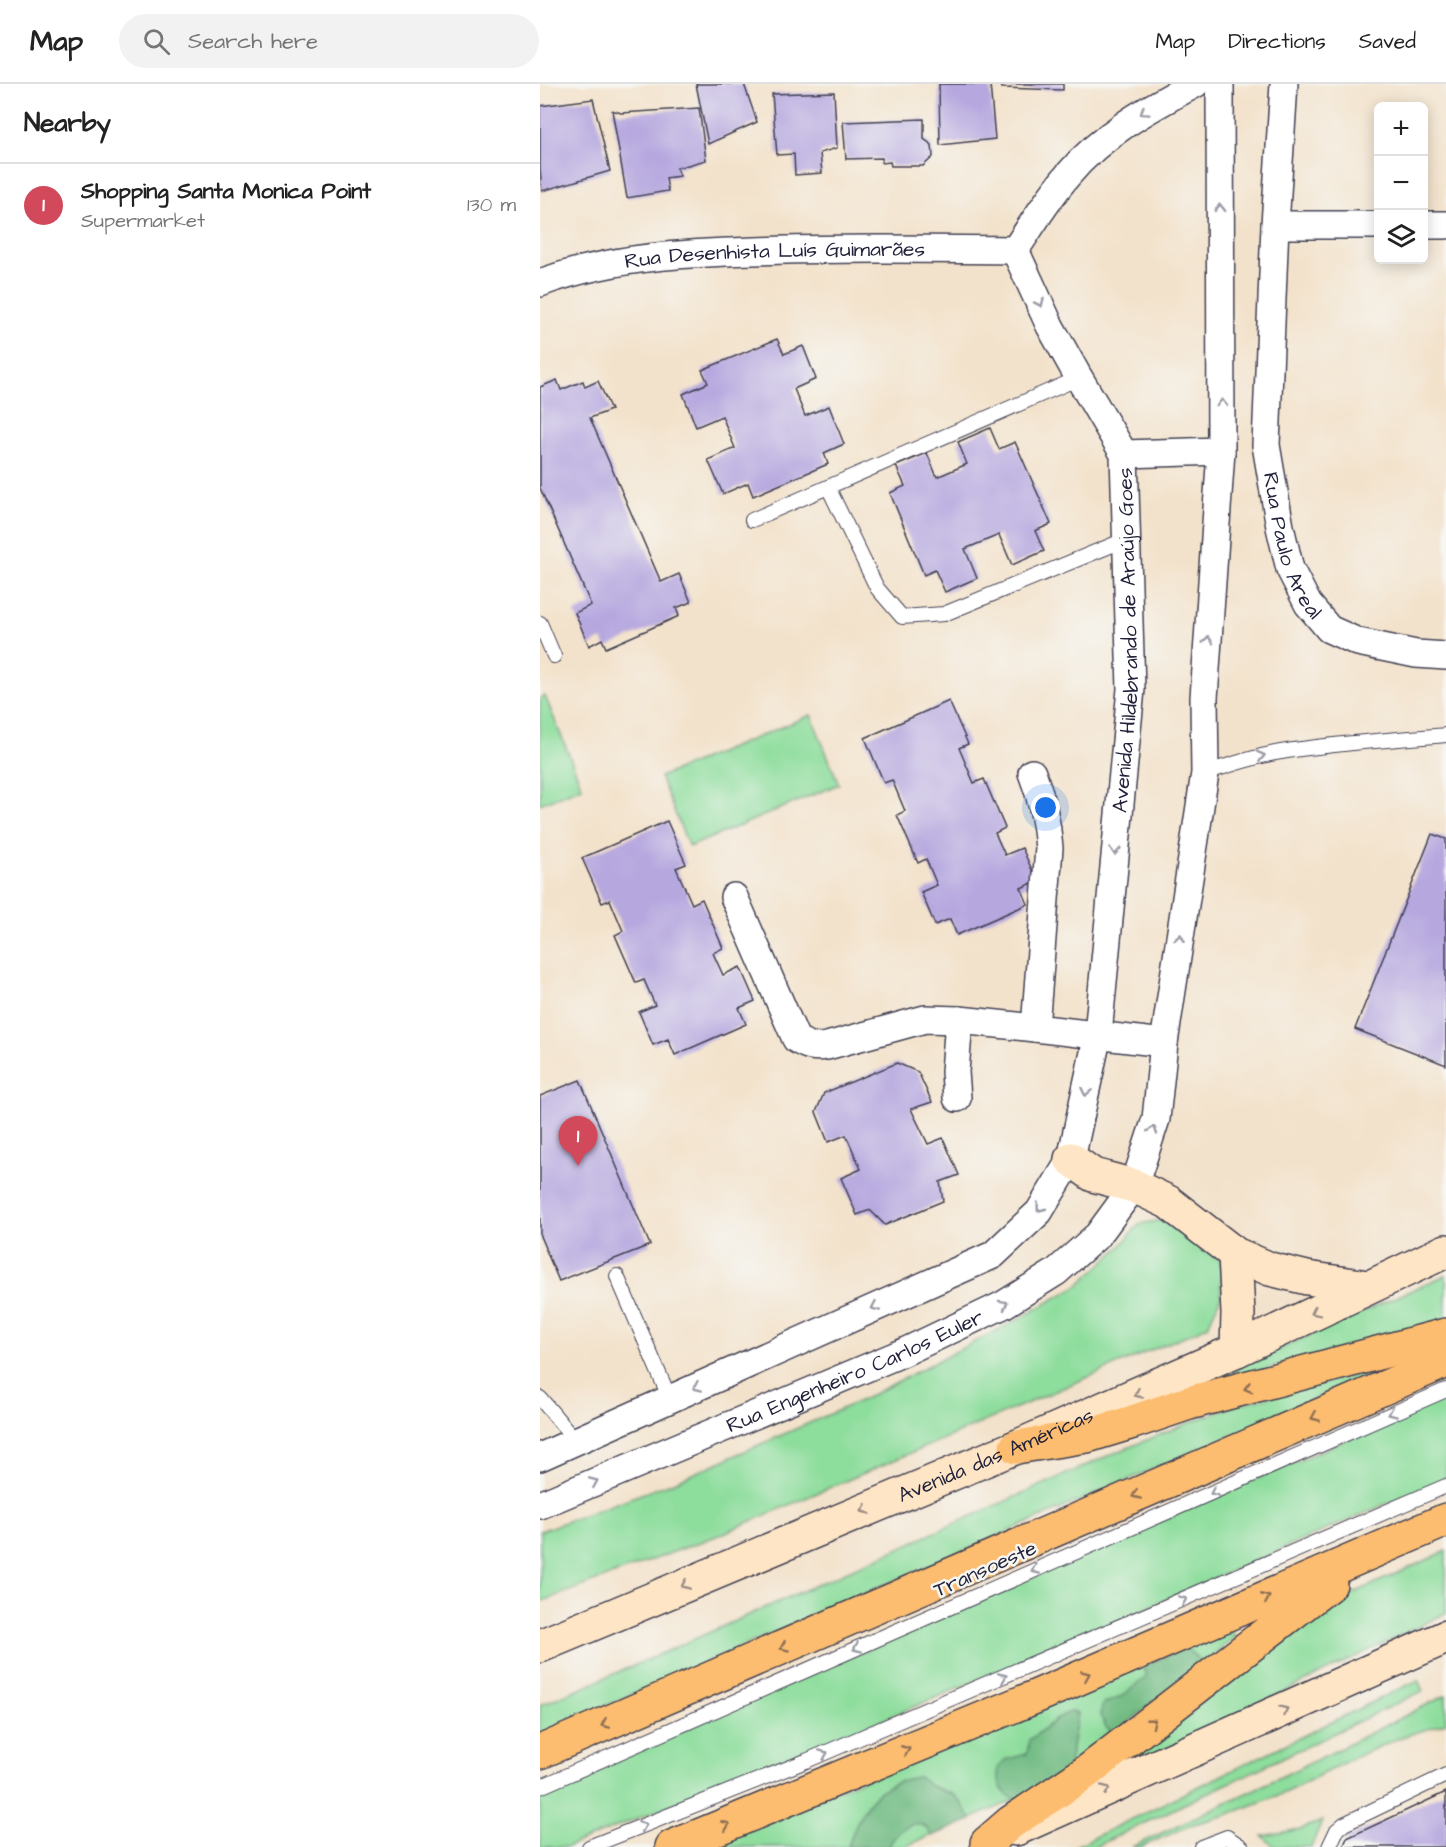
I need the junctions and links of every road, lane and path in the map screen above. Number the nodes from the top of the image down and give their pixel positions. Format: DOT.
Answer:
graph roads {
  1 [pos="1195,84"];
  2 [pos="1220,84"];
  3 [pos="1284,84"];
  4 [pos="1275,225"];
  5 [pos="1374,225"];
  6 [pos="1428,225"];
  7 [pos="1446,225"];
  8 [pos="1015,250"];
  9 [pos="540,284"];
  10 [pos="1079,378"];
  11 [pos="1221,451"];
  12 [pos="1124,454"];
  13 [pos="828,487"];
  14 [pos="752,520"];
  15 [pos="1126,539"];
  16 [pos="540,623"];
  17 [pos="554,656"];
  18 [pos="1446,656"];
  19 [pos="1446,735"];
  20 [pos="1032,773"];
  21 [pos="1205,773"];
  22 [pos="734,897"];
  23 [pos="959,1020"];
  24 [pos="1035,1028"];
  25 [pos="1098,1034"];
  26 [pos="1164,1043"];
  27 [pos="957,1098"];
  28 [pos="1071,1159"];
  29 [pos="1134,1186"];
  30 [pos="1446,1251"];
  31 [pos="1235,1254"];
  32 [pos="617,1276"];
  33 [pos="1368,1287"];
  34 [pos="1446,1335"];
  35 [pos="1237,1350"];
  36 [pos="1446,1361"];
  37 [pos="1446,1390"];
  38 [pos="540,1398"];
  39 [pos="670,1399"];
  40 [pos="576,1441"];
  41 [pos="1016,1447"];
  42 [pos="540,1457"];
  43 [pos="1446,1486"];
  44 [pos="540,1505"];
  45 [pos="1446,1520"];
  46 [pos="1368,1554"];
  47 [pos="1446,1637"];
  48 [pos="540,1646"];
  49 [pos="540,1752"];
  50 [pos="1446,1775"];
  51 [pos="540,1787"];
  52 [pos="981,1845"];
  53 [pos="589,1847"];
  54 [pos="672,1847"];
  55 [pos="1201,1847"];
  56 [pos="1242,1847"];
  57 [pos="1329,1847"];
  1 -- 8 [label="street, one-way"];
  11 -- 2 [label="street, one-way"];
  3 -- 4 [label="street"];
  4 -- 5 [label="street"];
  4 -- 18 [label="street, Rua Paulo Areal"];
  6 -- 7 [label="street"];
  8 -- 9 [label="street, Rua Desenhista Luís Guimarães"];
  8 -- 10 [label="street, Avenida Hildebrando de Araújo Goes, one-way"];
  10 -- 12 [label="street, Avenida Hildebrando de Araújo Goes"];
  10 -- 13 [label="lane"];
  11 -- 12 [label="street"];
  21 -- 11 [label="street, one-way"];
  12 -- 15 [label="street, Avenida Hildebrando de Araújo Goes"];
  13 -- 14 [label="lane"];
  13 -- 15 [label="lane"];
  15 -- 25 [label="street, Avenida Hildebrando de Araújo Goes, one-way"];
  16 -- 17 [label="lane"];
  21 -- 19 [label="lane, one-way"];
  20 -- 24 [label="street"];
  26 -- 21 [label="street, one-way"];
  22 -- 23 [label="street"];
  23 -- 24 [label="street"];
  23 -- 27 [label="street"];
  24 -- 25 [label="street"];
  25 -- 26 [label="street"];
  25 -- 28 [label="street, Avenida Hildebrando de Araújo Goes, one-way"];
  29 -- 26 [label="street, one-way"];
  28 -- 29 [label="main road"];
  28 -- 39 [label="street, one-way"];
  29 -- 31 [label="main road"];
  44 -- 29 [label="street, Rua Engenheiro Carlos Euler, one-way"];
  30 -- 33 [label="main road, Avenida das Américas"];
  31 -- 33 [label="main road"];
  31 -- 35 [label="main road"];
  32 -- 39 [label="lane"];
  33 -- 35 [label="main road, Avenida das Américas, one-way"];
  34 -- 41 [label="highway, one-way"];
  35 -- 41 [label="main road, Avenida das Américas, one-way"];
  36 -- 49 [label="highway, one-way"];
  37 -- 51 [label="lane, Transoeste, one-way"];
  38 -- 40 [label="lane"];
  39 -- 40 [label="street"];
  40 -- 42 [label="street"];
  41 -- 48 [label="main road, Avenida das Américas, one-way"];
  53 -- 43 [label="lane, one-way"];
  45 -- 46 [label="highway"];
  52 -- 46 [label="highway, one-way"];
  54 -- 46 [label="highway, one-way"];
  52 -- 47 [label="main road, one-way"];
  50 -- 57 [label="lane"];
  55 -- 56 [label="lane"];
}
